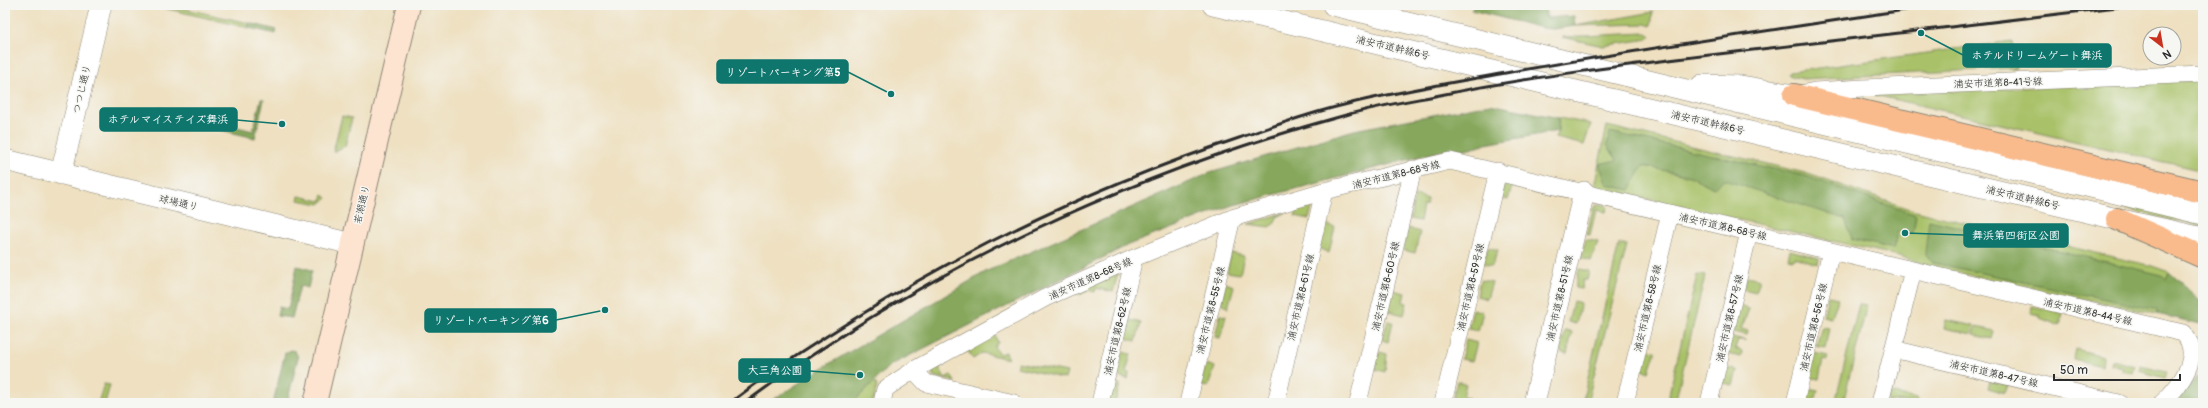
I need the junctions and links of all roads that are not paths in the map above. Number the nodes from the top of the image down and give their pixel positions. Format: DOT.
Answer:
graph roads {
  1 [pos="101,5"];
  2 [pos="409,5"];
  3 [pos="1214,5"];
  4 [pos="1333,5"];
  5 [pos="2203,74"];
  6 [pos="1673,86"];
  7 [pos="1794,95"];
  8 [pos="5,160"];
  9 [pos="1413,169"];
  10 [pos="1498,171"];
  11 [pos="61,174"];
  12 [pos="1324,191"];
  13 [pos="1584,192"];
  14 [pos="2203,192"];
  15 [pos="1670,213"];
  16 [pos="2203,214"];
  17 [pos="1232,218"];
  18 [pos="2117,219"];
  19 [pos="1749,232"];
  20 [pos="2203,238"];
  21 [pos="352,244"];
  22 [pos="1831,251"];
  23 [pos="2203,257"];
  24 [pos="1134,258"];
  25 [pos="1913,270"];
  26 [pos="1893,349"];
  27 [pos="914,370"];
  28 [pos="315,403"];
  29 [pos="882,403"];
  30 [pos="1014,403"];
  31 [pos="1100,403"];
  32 [pos="1188,403"];
  33 [pos="1276,403"];
  34 [pos="1358,403"];
  35 [pos="1443,403"];
  36 [pos="1534,403"];
  37 [pos="1624,403"];
  38 [pos="1709,403"];
  39 [pos="1795,403"];
  40 [pos="1880,403"];
  41 [pos="2119,403"];
  42 [pos="2162,403"];
  1 -- 11 [label="street, つつじ通り"];
  2 -- 21 [label="main road, 若潮通り"];
  3 -- 18 [label="street, 浦安市道幹線6号"];
  4 -- 6 [label="street"];
  5 -- 7 [label="street, 浦安市道第8-41号線"];
  6 -- 7 [label="street"];
  6 -- 16 [label="street"];
  7 -- 14 [label="highway"];
  8 -- 11 [label="street, 球場通り"];
  9 -- 10 [label="street, 浦安市道第8-68号線"];
  9 -- 12 [label="street, 浦安市道第8-68号線"];
  9 -- 34 [label="street, 浦安市道第8-60号線"];
  10 -- 13 [label="street, 浦安市道第8-68号線"];
  10 -- 35 [label="street, 浦安市道第8-59号線"];
  11 -- 21 [label="street, 球場通り"];
  12 -- 17 [label="street, 浦安市道第8-68号線"];
  12 -- 33 [label="street, 浦安市道第8-61号線"];
  13 -- 15 [label="street, 浦安市道第8-68号線"];
  13 -- 36 [label="street, 浦安市道第8-51号線"];
  15 -- 19 [label="street, 浦安市道第8-68号線"];
  15 -- 37 [label="street, 浦安市道第8-58号線"];
  17 -- 24 [label="street, 浦安市道第8-68号線"];
  17 -- 32 [label="street, 浦安市道第8-55号線"];
  18 -- 20 [label="street, 浦安市道幹線6号"];
  18 -- 23 [label="highway"];
  19 -- 22 [label="street, 浦安市道第8-68号線"];
  19 -- 38 [label="street, 浦安市道第8-57号線"];
  21 -- 28 [label="main road, 若潮通り"];
  22 -- 25 [label="street, 浦安市道第8-68号線"];
  22 -- 39 [label="street, 浦安市道第8-56号線"];
  24 -- 27 [label="street, 浦安市道第8-68号線"];
  24 -- 31 [label="street, 浦安市道第8-62号線"];
  25 -- 26 [label="street"];
  25 -- 42 [label="street, 浦安市道第8-44号線"];
  26 -- 40 [label="street"];
  26 -- 41 [label="street, 浦安市道第8-47号線"];
  27 -- 29 [label="street, 浦安市道第8-68号線"];
  27 -- 30 [label="street"];
}
